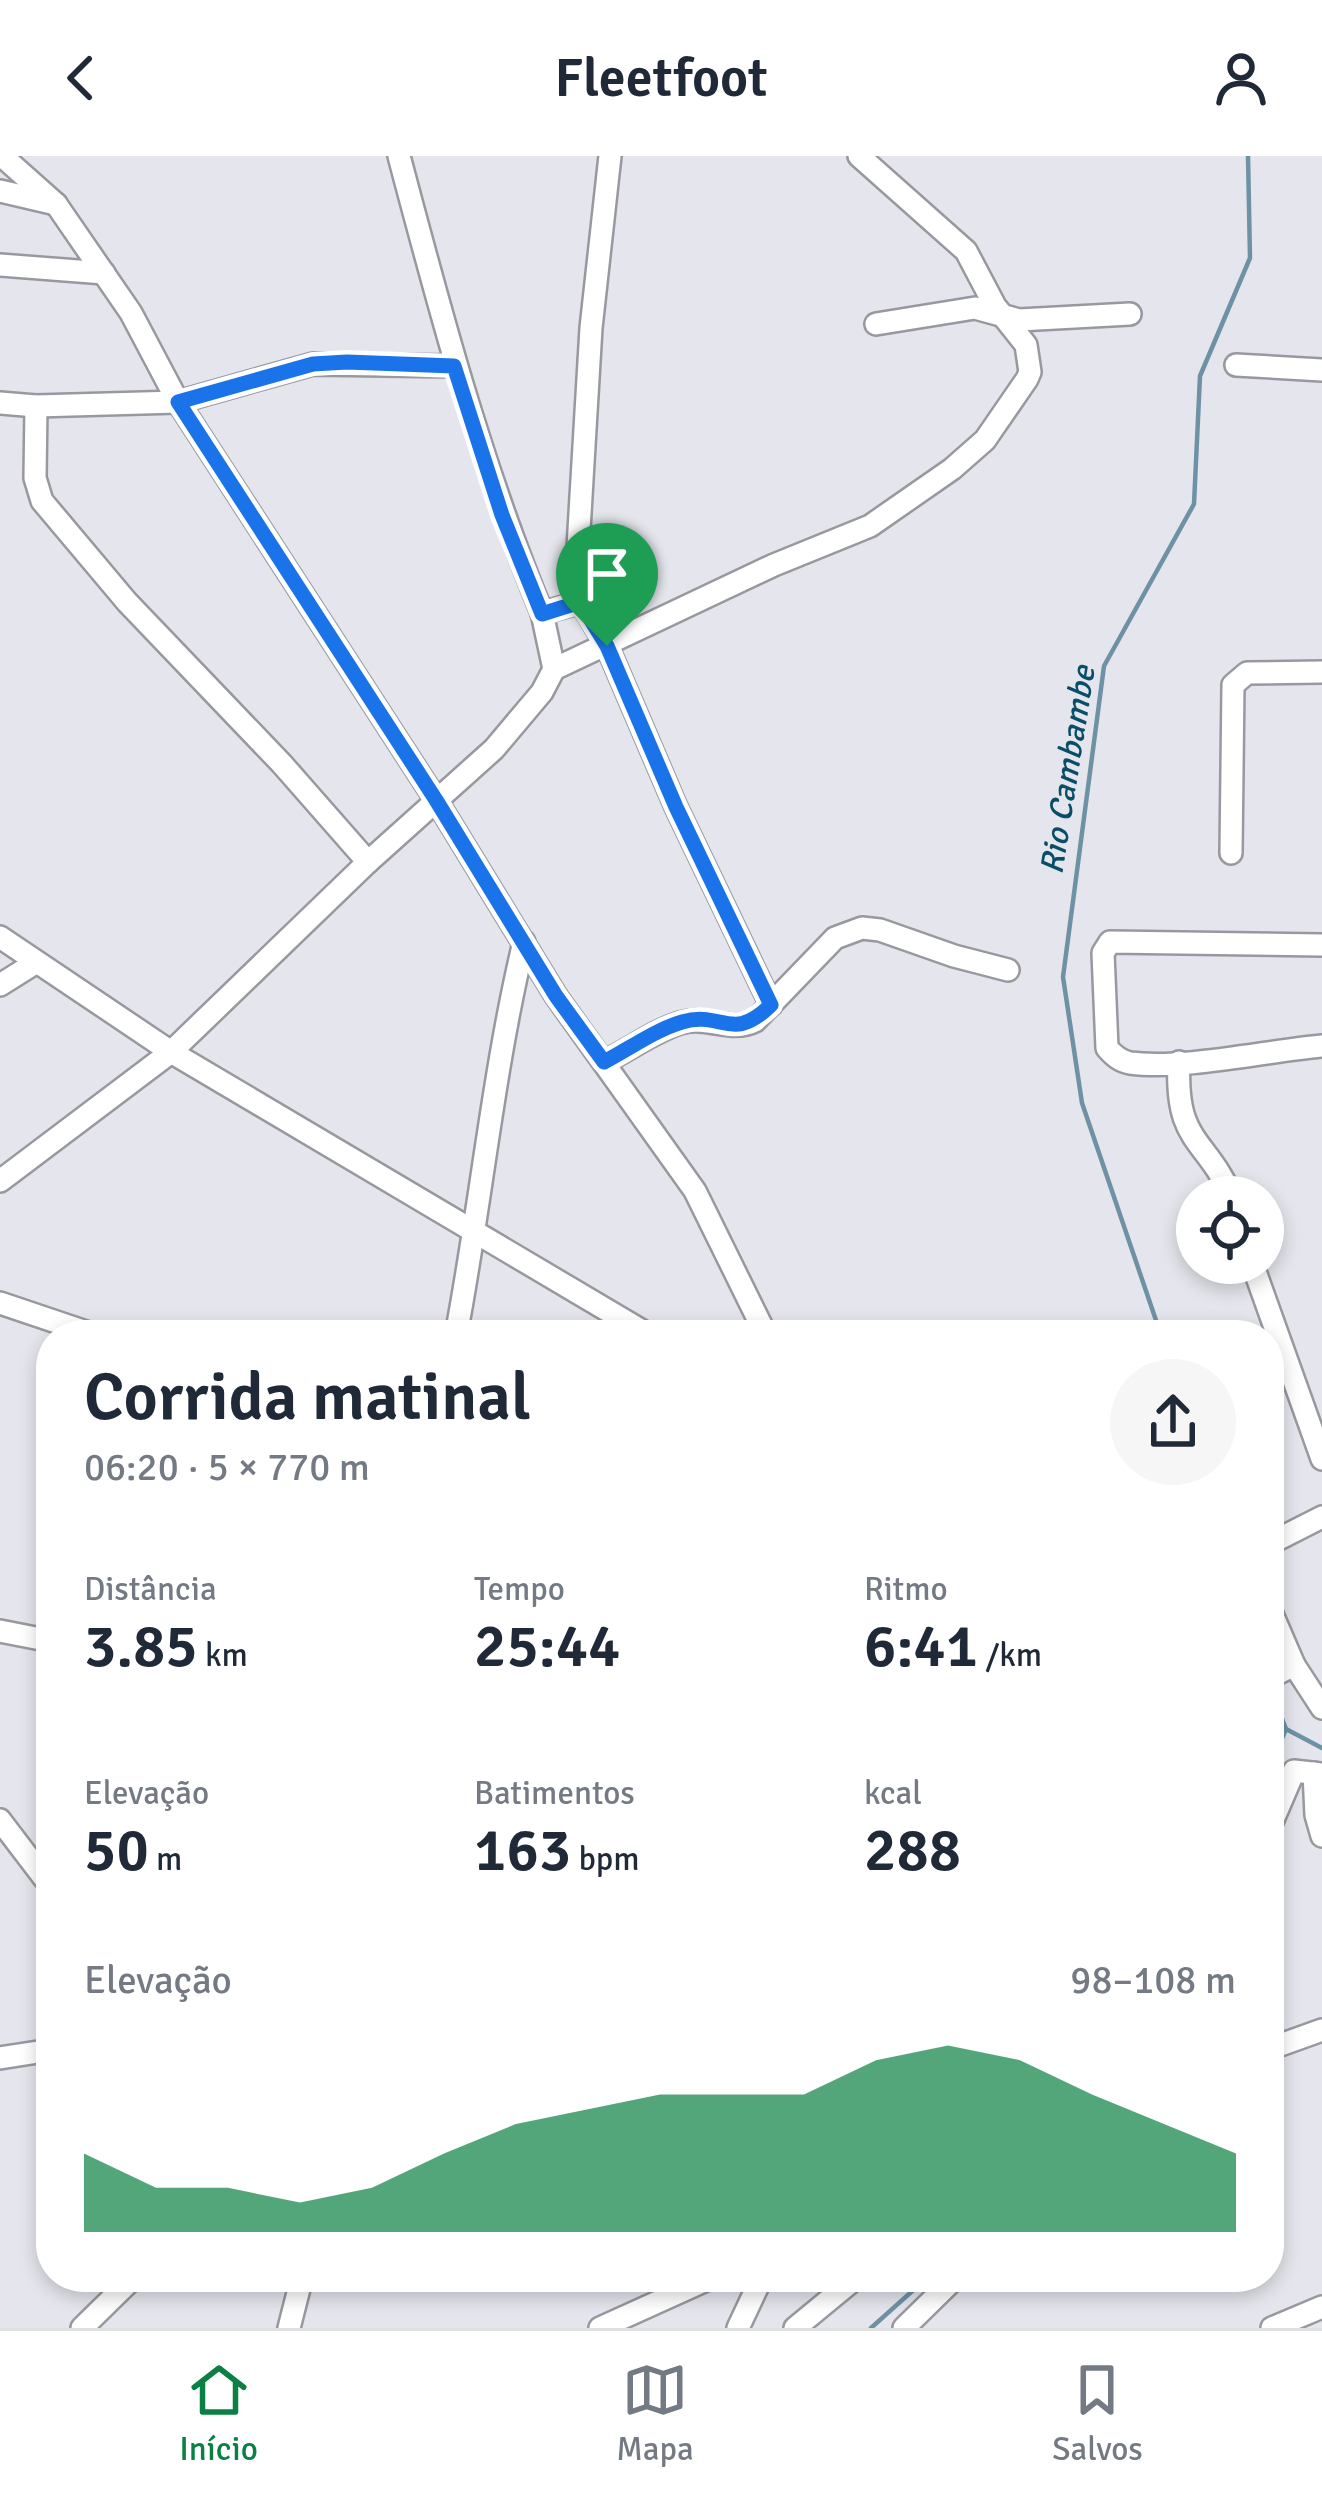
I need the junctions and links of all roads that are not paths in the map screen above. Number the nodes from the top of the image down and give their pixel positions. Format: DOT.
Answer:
graph roads {
  1 [pos="2,156"];
  2 [pos="399,156"];
  3 [pos="610,156"];
  4 [pos="860,156"];
  5 [pos="0,191"];
  6 [pos="56,204"];
  7 [pos="0,265"];
  8 [pos="104,273"];
  9 [pos="1130,314"];
  10 [pos="1004,318"];
  11 [pos="876,323"];
  12 [pos="1236,365"];
  13 [pos="454,366"];
  14 [pos="1322,370"];
  15 [pos="178,402"];
  16 [pos="0,403"];
  17 [pos="36,406"];
  18 [pos="580,602"];
  19 [pos="542,614"];
  20 [pos="607,646"];
  21 [pos="554,669"];
  22 [pos="1322,672"];
  23 [pos="436,800"];
  24 [pos="1231,853"];
  25 [pos="368,862"];
  26 [pos="0,937"];
  27 [pos="524,942"];
  28 [pos="1322,945"];
  29 [pos="35,963"];
  30 [pos="1008,970"];
  31 [pos="0,985"];
  32 [pos="771,1005"];
  33 [pos="1322,1046"];
  34 [pos="171,1052"];
  35 [pos="604,1062"];
  36 [pos="1179,1062"];
  37 [pos="1222,1176"];
  38 [pos="0,1181"];
  39 [pos="476,1229"];
  40 [pos="1260,1284"];
  41 [pos="0,1304"];
  42 [pos="49,1320"];
  43 [pos="459,1320"];
  44 [pos="625,1320"];
  45 [pos="759,1320"];
  46 [pos="1272,1320"];
  47 [pos="1284,1353"];
  48 [pos="1322,1459"];
  49 [pos="1322,1517"];
  50 [pos="1284,1536"];
  51 [pos="0,1631"];
  52 [pos="36,1638"];
  53 [pos="1284,1674"];
  54 [pos="1322,1708"];
  55 [pos="1313,1779"];
  56 [pos="1284,1812"];
  57 [pos="0,1820"];
  58 [pos="1322,1836"];
  59 [pos="36,1867"];
  60 [pos="1322,2030"];
  61 [pos="1284,2044"];
  62 [pos="36,2052"];
  63 [pos="0,2058"];
  64 [pos="119,2292"];
  65 [pos="298,2292"];
  66 [pos="680,2292"];
  67 [pos="755,2292"];
  68 [pos="839,2292"];
  69 [pos="941,2292"];
  70 [pos="1322,2307"];
  71 [pos="82,2328"];
  72 [pos="290,2328"];
  73 [pos="600,2328"];
  74 [pos="738,2328"];
  75 [pos="795,2328"];
  76 [pos="904,2328"];
  77 [pos="1272,2328"];
  1 -- 6 [label="street"];
  2 -- 13 [label="street"];
  3 -- 18 [label="street"];
  4 -- 10 [label="street"];
  5 -- 6 [label="street"];
  6 -- 8 [label="street"];
  7 -- 8 [label="street"];
  8 -- 15 [label="street"];
  9 -- 10 [label="street"];
  10 -- 11 [label="street"];
  10 -- 20 [label="street"];
  12 -- 14 [label="street"];
  13 -- 15 [label="street"];
  13 -- 19 [label="street"];
  15 -- 17 [label="street"];
  15 -- 23 [label="street"];
  16 -- 17 [label="street"];
  17 -- 25 [label="street"];
  18 -- 19 [label="street"];
  18 -- 20 [label="street"];
  19 -- 21 [label="street"];
  20 -- 21 [label="street"];
  20 -- 32 [label="street"];
  21 -- 23 [label="street"];
  22 -- 24 [label="street"];
  23 -- 25 [label="street"];
  23 -- 27 [label="street"];
  25 -- 34 [label="street"];
  26 -- 29 [label="street"];
  27 -- 35 [label="street"];
  27 -- 39 [label="street"];
  28 -- 36 [label="street"];
  29 -- 31 [label="street"];
  29 -- 34 [label="street"];
  30 -- 32 [label="street"];
  32 -- 35 [label="street"];
  33 -- 36 [label="street"];
  34 -- 38 [label="street"];
  34 -- 39 [label="street"];
  35 -- 45 [label="street"];
  36 -- 37 [label="street"];
  39 -- 43 [label="street"];
  39 -- 44 [label="street"];
  40 -- 46 [label="street"];
  41 -- 42 [label="street"];
  47 -- 48 [label="street"];
  49 -- 50 [label="street"];
  51 -- 52 [label="street"];
  53 -- 54 [label="street"];
  55 -- 56 [label="street"];
  55 -- 58 [label="street"];
  57 -- 59 [label="street"];
  60 -- 61 [label="street"];
  62 -- 63 [label="street"];
  64 -- 71 [label="street"];
  65 -- 72 [label="street"];
  66 -- 73 [label="street"];
  67 -- 74 [label="street"];
  68 -- 75 [label="street"];
  69 -- 76 [label="street"];
  70 -- 77 [label="street"];
}
